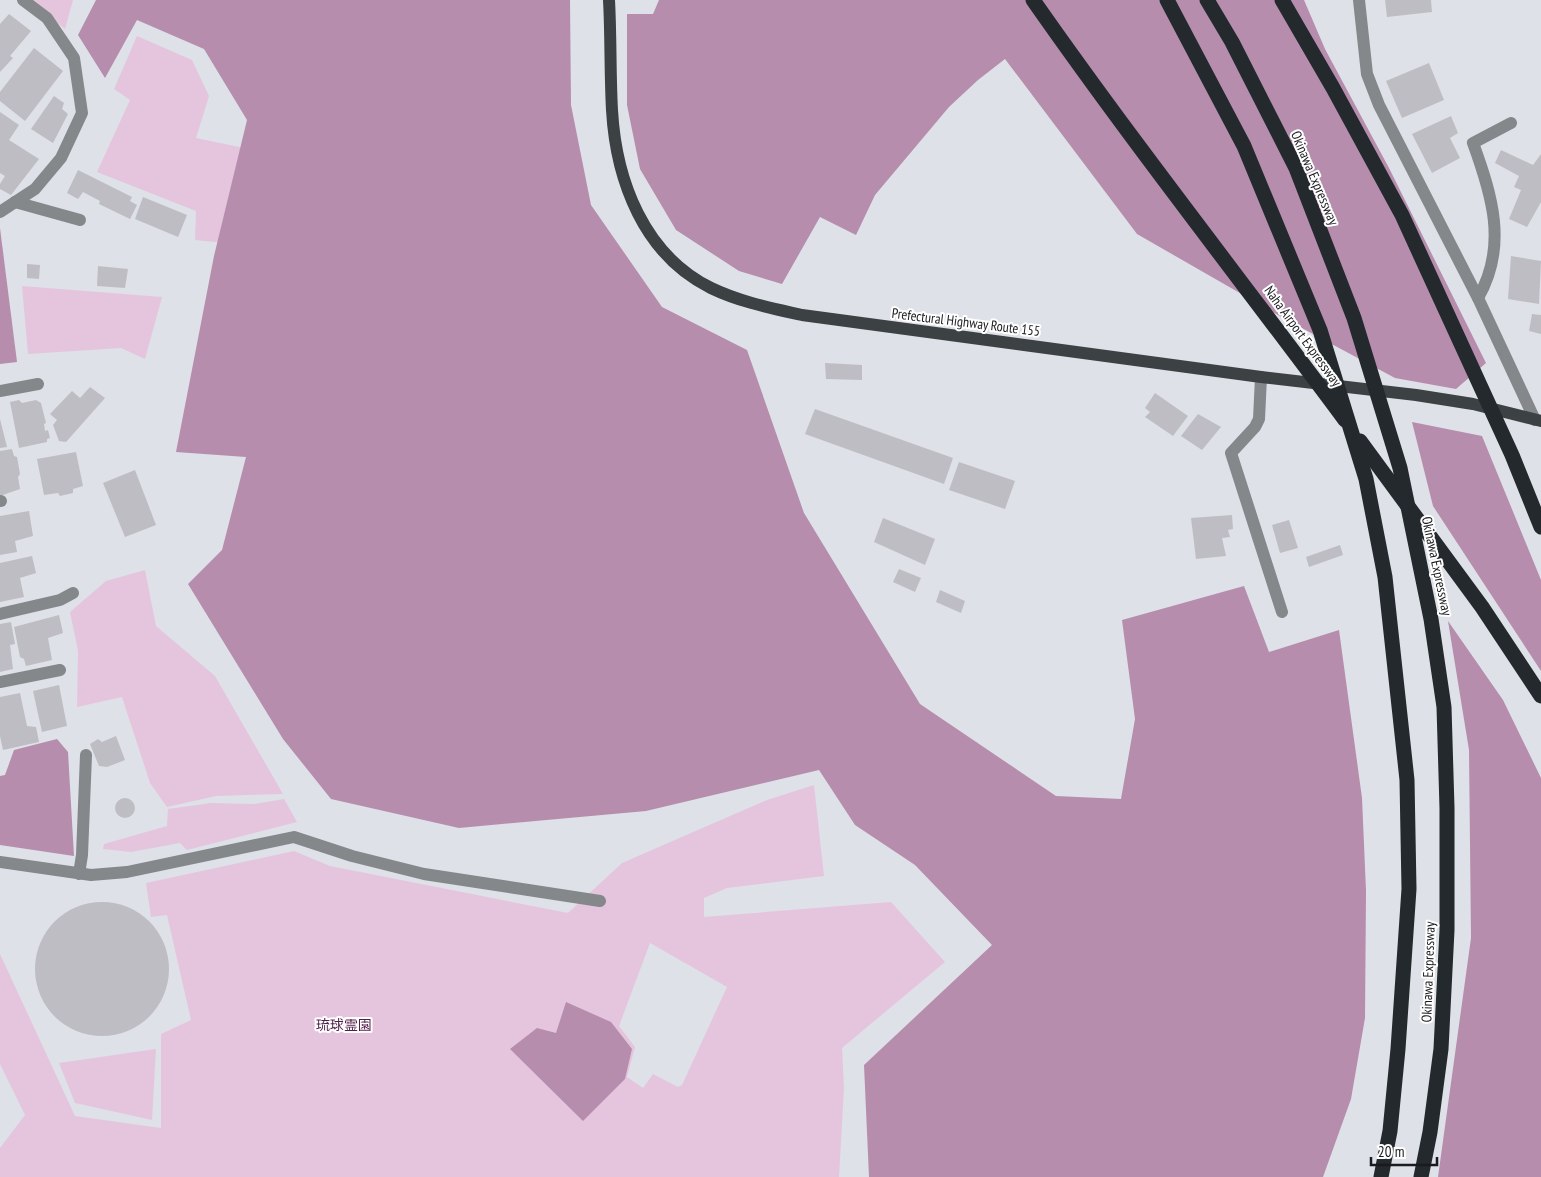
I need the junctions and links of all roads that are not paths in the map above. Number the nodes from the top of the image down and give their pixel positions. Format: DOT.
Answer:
graph roads {
  1 [pos="23,0"];
  2 [pos="609,0"];
  3 [pos="1033,0"];
  4 [pos="1167,0"];
  5 [pos="1207,0"];
  6 [pos="1282,0"];
  7 [pos="1359,0"];
  8 [pos="1511,123"];
  9 [pos="15,202"];
  10 [pos="0,212"];
  11 [pos="80,220"];
  12 [pos="1478,298"];
  13 [pos="1261,377"];
  14 [pos="38,384"];
  15 [pos="0,391"];
  16 [pos="1538,421"];
  17 [pos="1541,527"];
  18 [pos="73,593"];
  19 [pos="1282,612"];
  20 [pos="0,614"];
  21 [pos="60,670"];
  22 [pos="0,682"];
  23 [pos="1541,696"];
  24 [pos="86,755"];
  25 [pos="0,862"];
  26 [pos="79,874"];
  27 [pos="600,901"];
  28 [pos="1381,1177"];
  29 [pos="1421,1177"];
  1 -- 9 [label="street"];
  2 -- 13 [label="main road, Prefectural Highway Route 155"];
  3 -- 23 [label="highway, Naha Airport Expressway"];
  4 -- 28 [label="highway, Okinawa Expressway"];
  5 -- 29 [label="highway, Okinawa Expressway"];
  6 -- 17 [label="highway"];
  7 -- 12 [label="street"];
  8 -- 12 [label="street"];
  9 -- 10 [label="street"];
  9 -- 11 [label="street"];
  12 -- 16 [label="street"];
  13 -- 16 [label="main road, Prefectural Highway Route 155"];
  13 -- 19 [label="street"];
  14 -- 15 [label="street"];
  18 -- 20 [label="street"];
  21 -- 22 [label="street"];
  24 -- 26 [label="street"];
  25 -- 26 [label="street"];
  26 -- 27 [label="street"];
}
